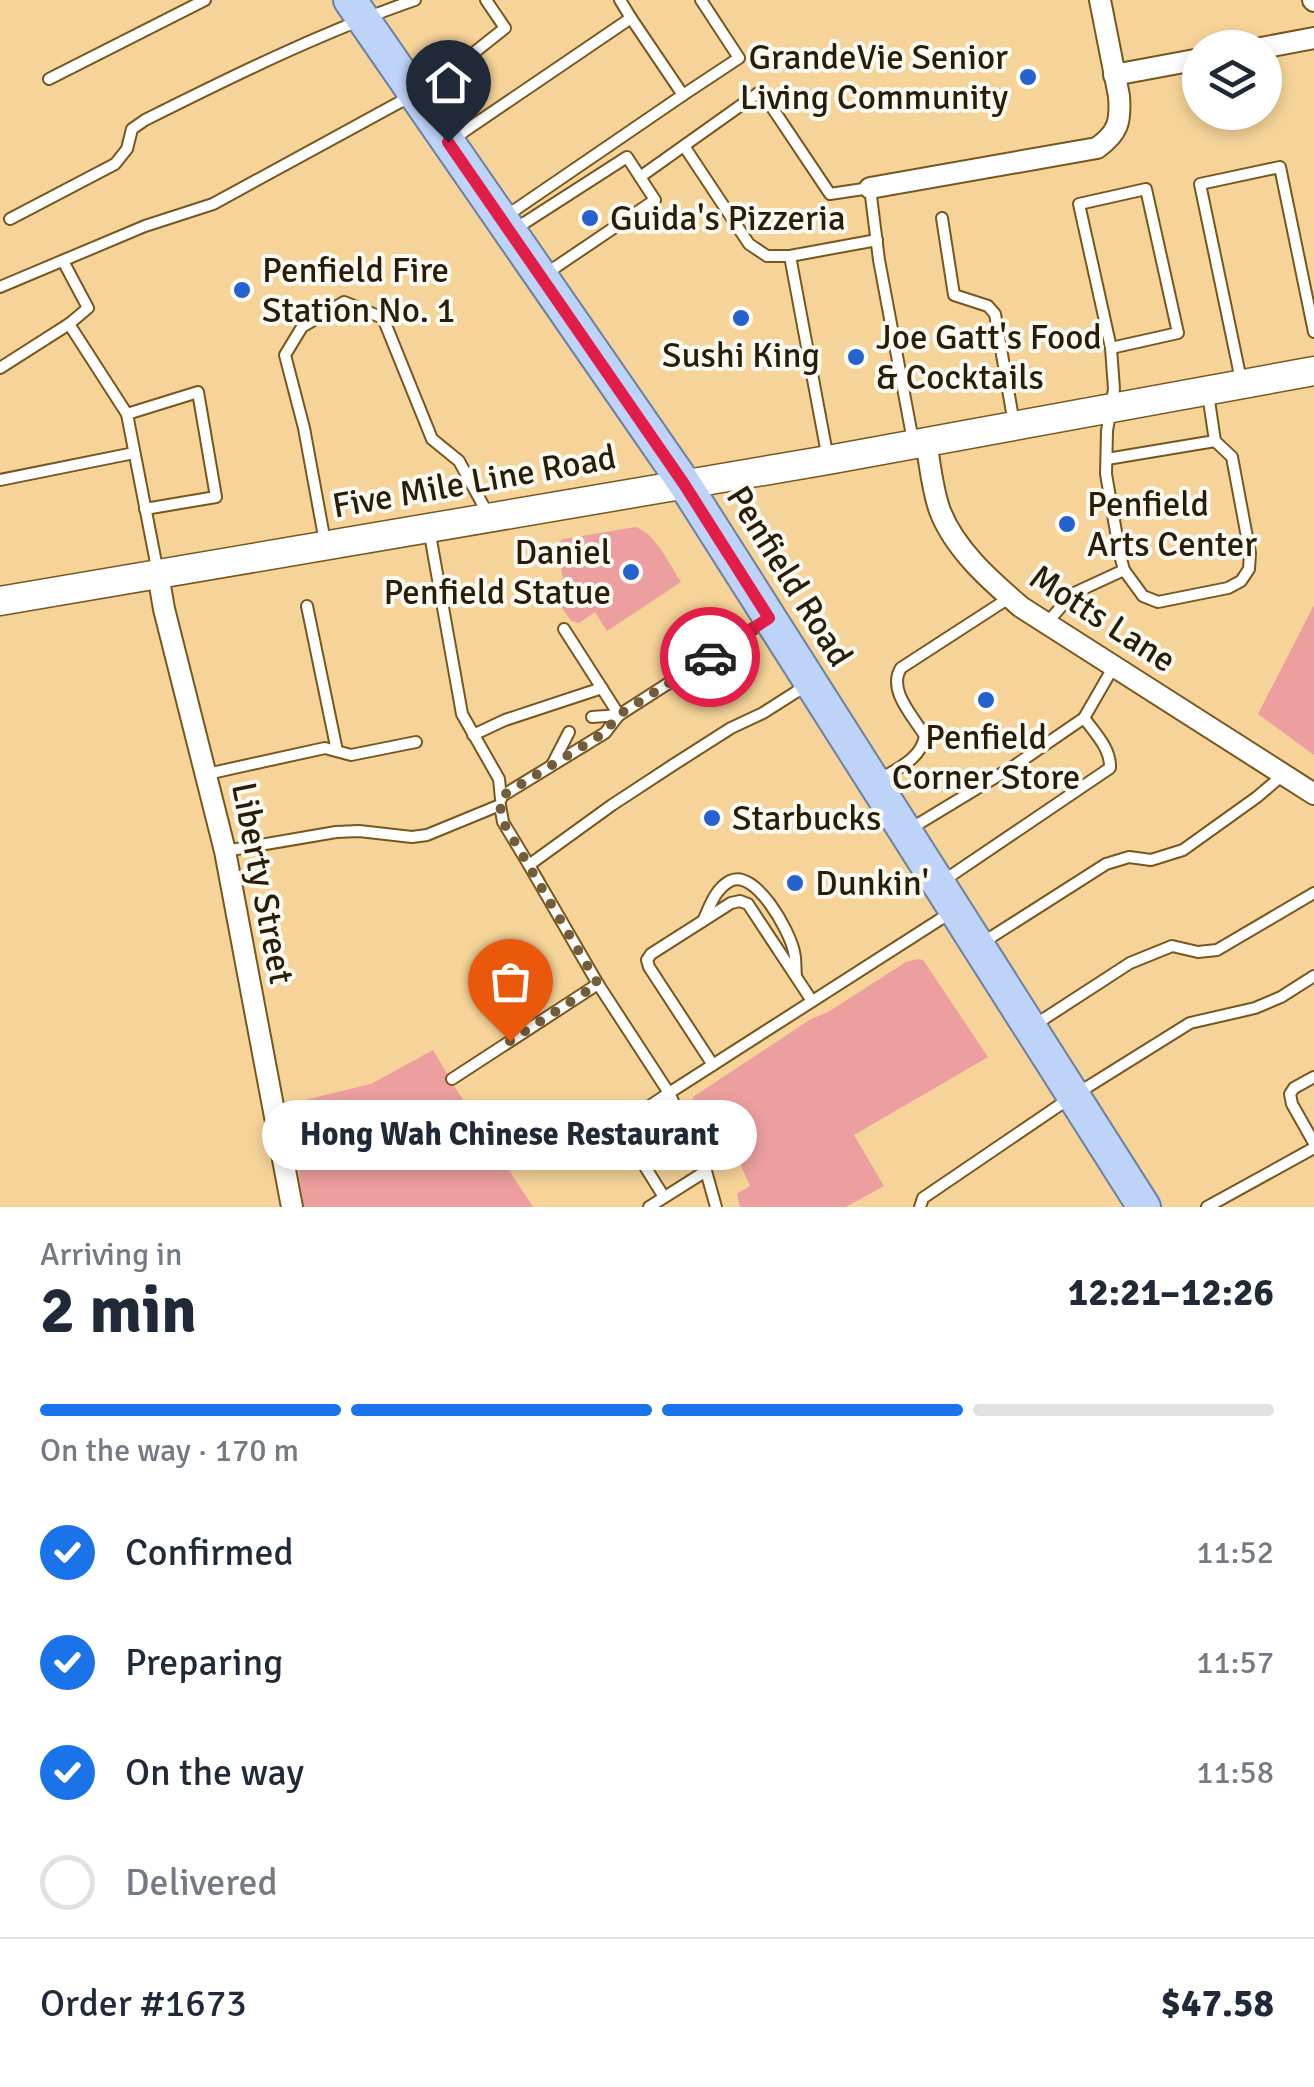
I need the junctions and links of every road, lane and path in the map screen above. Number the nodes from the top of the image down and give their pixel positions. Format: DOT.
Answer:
graph roads {
  1 [pos="205,0"];
  2 [pos="416,0"];
  3 [pos="486,0"];
  4 [pos="620,0"];
  5 [pos="701,0"];
  6 [pos="1101,4"];
  7 [pos="356,9"];
  8 [pos="631,18"];
  9 [pos="1314,38"];
  10 [pos="1282,44"];
  11 [pos="1182,62"];
  12 [pos="1114,75"];
  13 [pos="49,79"];
  14 [pos="683,95"];
  15 [pos="416,96"];
  16 [pos="448,142"];
  17 [pos="684,146"];
  18 [pos="640,177"];
  19 [pos="870,188"];
  20 [pos="942,218"];
  21 [pos="10,219"];
  22 [pos="506,225"];
  23 [pos="877,240"];
  24 [pos="790,256"];
  25 [pos="62,261"];
  26 [pos="541,276"];
  27 [pos="0,287"];
  28 [pos="69,324"];
  29 [pos="1314,332"];
  30 [pos="1111,348"];
  31 [pos="0,368"];
  32 [pos="1314,371"];
  33 [pos="1242,384"];
  34 [pos="1207,390"];
  35 [pos="1110,408"];
  36 [pos="127,414"];
  37 [pos="1014,425"];
  38 [pos="1215,441"];
  39 [pos="920,442"];
  40 [pos="134,453"];
  41 [pos="1107,459"];
  42 [pos="828,460"];
  43 [pos="0,480"];
  44 [pos="684,484"];
  45 [pos="145,508"];
  46 [pos="490,517"];
  47 [pos="429,528"];
  48 [pos="326,545"];
  49 [pos="1124,570"];
  50 [pos="158,574"];
  51 [pos="1009,597"];
  52 [pos="0,601"];
  53 [pos="307,606"];
  54 [pos="769,618"];
  55 [pos="1047,624"];
  56 [pos="564,629"];
  57 [pos="1114,666"];
  58 [pos="811,683"];
  59 [pos="602,688"];
  60 [pos="620,714"];
  61 [pos="592,717"];
  62 [pos="1084,718"];
  63 [pos="568,732"];
  64 [pos="473,735"];
  65 [pos="416,742"];
  66 [pos="338,751"];
  67 [pos="552,766"];
  68 [pos="208,774"];
  69 [pos="1284,774"];
  70 [pos="874,783"];
  71 [pos="1314,794"];
  72 [pos="501,800"];
  73 [pos="905,832"];
  74 [pos="226,851"];
  75 [pos="529,865"];
  76 [pos="1314,894"];
  77 [pos="946,897"];
  78 [pos="703,922"];
  79 [pos="977,946"];
  80 [pos="1314,976"];
  81 [pos="796,977"];
  82 [pos="598,984"];
  83 [pos="812,1001"];
  84 [pos="1030,1028"];
  85 [pos="713,1064"];
  86 [pos="1314,1077"];
  87 [pos="452,1079"];
  88 [pos="669,1093"];
  89 [pos="1073,1096"];
  90 [pos="1314,1145"];
  91 [pos="706,1172"];
  92 [pos="664,1197"];
  93 [pos="292,1207"];
  94 [pos="649,1207"];
  95 [pos="716,1207"];
  96 [pos="920,1207"];
  97 [pos="1144,1207"];
  98 [pos="1208,1207"];
  1 -- 13 [label="lane"];
  2 -- 7 [label="lane"];
  3 -- 15 [label="lane"];
  4 -- 8 [label="lane"];
  5 -- 14 [label="lane"];
  6 -- 12 [label="street"];
  7 -- 15 [label="main road, Penfield Road"];
  7 -- 21 [label="lane"];
  8 -- 14 [label="lane"];
  8 -- 16 [label="lane"];
  9 -- 10 [label="street"];
  11 -- 12 [label="street"];
  12 -- 19 [label="street"];
  14 -- 22 [label="lane"];
  15 -- 16 [label="main road, Penfield Road"];
  15 -- 25 [label="lane"];
  16 -- 22 [label="main road, Penfield Road"];
  17 -- 18 [label="lane"];
  17 -- 19 [label="lane"];
  17 -- 24 [label="lane"];
  18 -- 22 [label="lane"];
  18 -- 26 [label="lane"];
  19 -- 23 [label="lane"];
  20 -- 37 [label="lane"];
  22 -- 26 [label="main road, Penfield Road"];
  23 -- 24 [label="lane"];
  23 -- 39 [label="lane"];
  24 -- 42 [label="lane"];
  25 -- 27 [label="lane"];
  25 -- 28 [label="lane"];
  26 -- 44 [label="main road, Penfield Road"];
  28 -- 31 [label="lane"];
  28 -- 36 [label="lane"];
  29 -- 33 [label="lane"];
  30 -- 30 [label="lane"];
  30 -- 35 [label="lane"];
  32 -- 33 [label="main road, Five Mile Line Road"];
  33 -- 34 [label="main road, Five Mile Line Road"];
  34 -- 35 [label="main road, Five Mile Line Road"];
  34 -- 38 [label="lane"];
  35 -- 37 [label="main road, Five Mile Line Road"];
  35 -- 41 [label="lane"];
  36 -- 40 [label="lane"];
  36 -- 45 [label="lane"];
  37 -- 39 [label="main road, Five Mile Line Road"];
  38 -- 41 [label="lane"];
  38 -- 49 [label="lane"];
  39 -- 42 [label="main road, Five Mile Line Road"];
  39 -- 51 [label="street, Motts Lane"];
  40 -- 43 [label="lane"];
  40 -- 45 [label="lane"];
  41 -- 49 [label="lane"];
  42 -- 44 [label="main road, Five Mile Line Road"];
  44 -- 46 [label="main road, Five Mile Line Road"];
  44 -- 54 [label="main road, Penfield Road"];
  45 -- 50 [label="lane"];
  46 -- 47 [label="main road, Five Mile Line Road"];
  46 -- 48 [label="lane"];
  47 -- 48 [label="main road, Five Mile Line Road"];
  47 -- 64 [label="lane"];
  48 -- 50 [label="main road, Five Mile Line Road"];
  49 -- 55 [label="lane"];
  50 -- 52 [label="main road, Five Mile Line Road"];
  50 -- 68 [label="street, Liberty Street"];
  51 -- 55 [label="street, Motts Lane"];
  51 -- 70 [label="lane"];
  53 -- 66 [label="lane"];
  54 -- 58 [label="main road, Penfield Road"];
  54 -- 60 [label="lane"];
  55 -- 57 [label="street, Motts Lane"];
  56 -- 59 [label="lane"];
  57 -- 62 [label="lane"];
  57 -- 69 [label="street, Motts Lane"];
  58 -- 70 [label="main road, Penfield Road"];
  58 -- 75 [label="lane"];
  59 -- 60 [label="lane"];
  59 -- 64 [label="lane"];
  60 -- 61 [label="lane"];
  60 -- 67 [label="lane"];
  62 -- 73 [label="lane"];
  62 -- 77 [label="lane"];
  63 -- 67 [label="lane"];
  64 -- 72 [label="lane"];
  65 -- 66 [label="lane"];
  66 -- 68 [label="lane"];
  67 -- 72 [label="lane"];
  68 -- 74 [label="street, Liberty Street"];
  69 -- 71 [label="street, Motts Lane"];
  69 -- 79 [label="lane"];
  70 -- 73 [label="main road, Penfield Road"];
  72 -- 74 [label="lane"];
  72 -- 75 [label="lane"];
  73 -- 77 [label="main road, Penfield Road"];
  74 -- 93 [label="street, Liberty Street"];
  75 -- 82 [label="lane"];
  76 -- 84 [label="lane"];
  77 -- 79 [label="main road, Penfield Road"];
  77 -- 83 [label="lane"];
  78 -- 81 [label="lane"];
  78 -- 81 [label="lane"];
  78 -- 85 [label="lane"];
  79 -- 84 [label="main road, Penfield Road"];
  80 -- 89 [label="lane"];
  81 -- 83 [label="lane"];
  82 -- 87 [label="lane"];
  82 -- 88 [label="lane"];
  83 -- 85 [label="lane"];
  84 -- 89 [label="main road, Penfield Road"];
  85 -- 88 [label="lane"];
  86 -- 90 [label="lane"];
  88 -- 91 [label="lane"];
  88 -- 92 [label="lane"];
  89 -- 96 [label="lane"];
  89 -- 97 [label="main road, Penfield Road"];
  90 -- 98 [label="lane"];
  91 -- 92 [label="lane"];
  91 -- 95 [label="lane"];
  92 -- 94 [label="lane"];
}
